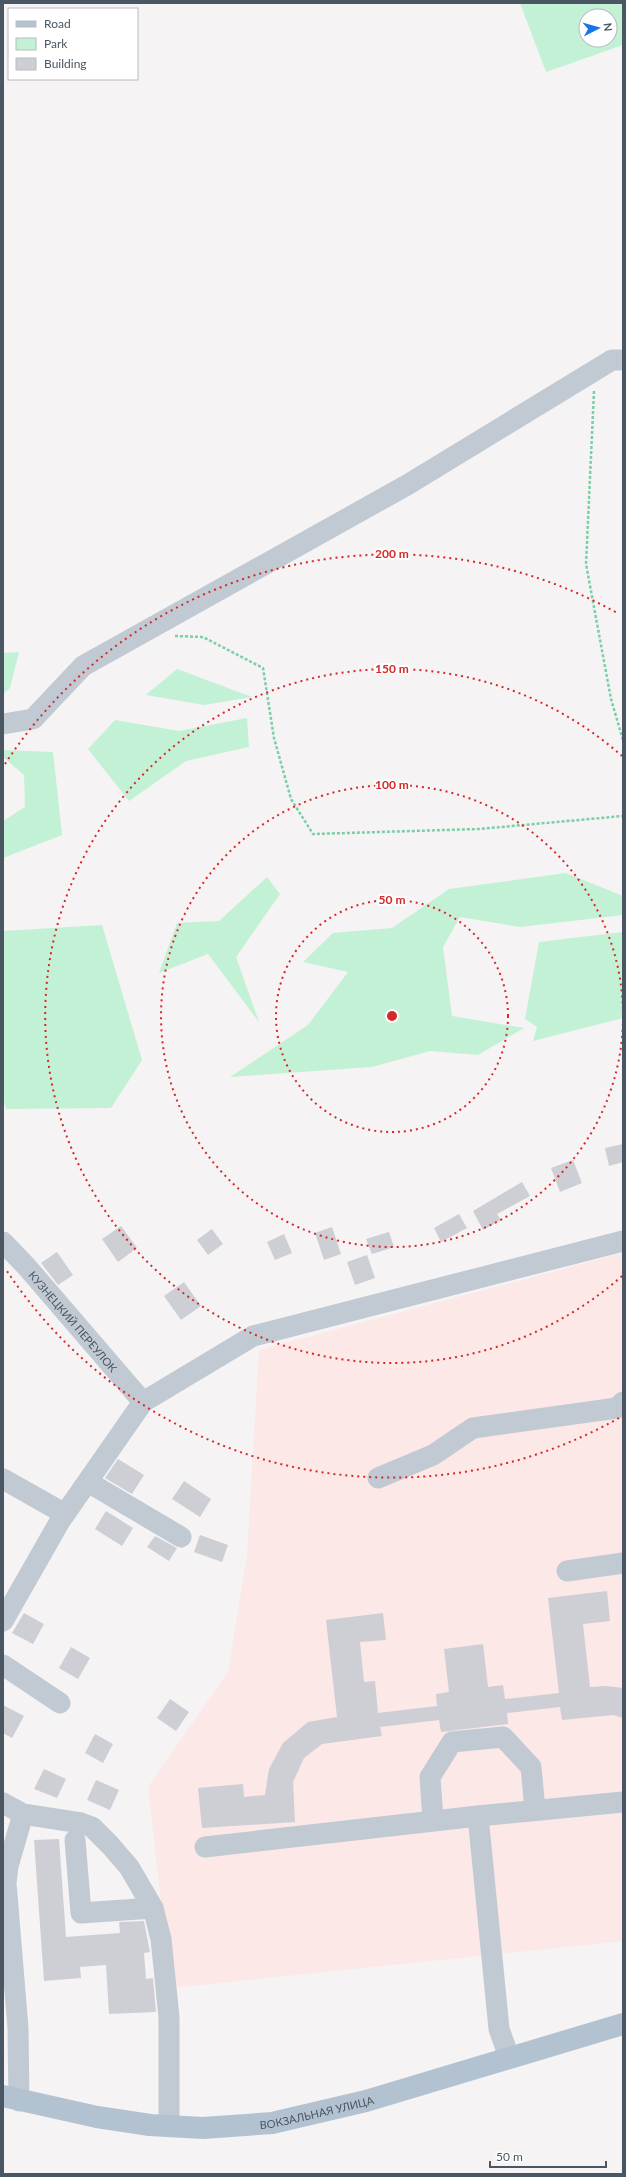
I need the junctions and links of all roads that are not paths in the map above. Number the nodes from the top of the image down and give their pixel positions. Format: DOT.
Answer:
graph roads {
  1 [pos="623,360"];
  2 [pos="3,724"];
  3 [pos="623,1241"];
  4 [pos="3,1242"];
  5 [pos="143,1402"];
  6 [pos="621,1411"];
  7 [pos="378,1478"];
  8 [pos="3,1479"];
  9 [pos="88,1482"];
  10 [pos="65,1514"];
  11 [pos="181,1537"];
  12 [pos="623,1563"];
  13 [pos="567,1571"];
  14 [pos="3,1621"];
  15 [pos="3,1665"];
  16 [pos="60,1703"];
  17 [pos="623,1802"];
  18 [pos="3,1803"];
  19 [pos="535,1810"];
  20 [pos="23,1814"];
  21 [pos="478,1816"];
  22 [pos="433,1820"];
  23 [pos="75,1840"];
  24 [pos="205,1847"];
  25 [pos="7,1855"];
  26 [pos="153,1908"];
  27 [pos="5,1912"];
  28 [pos="623,2024"];
  29 [pos="509,2057"];
  30 [pos="11,2098"];
  31 [pos="169,2126"];
  1 -- 2 [label="street"];
  3 -- 5 [label="street"];
  4 -- 5 [label="street, КУЗНЕЦКИЙ ПЕРЕУЛОК"];
  5 -- 9 [label="street"];
  6 -- 7 [label="street"];
  8 -- 10 [label="street"];
  9 -- 10 [label="street"];
  9 -- 11 [label="street"];
  10 -- 14 [label="street"];
  12 -- 13 [label="street"];
  15 -- 16 [label="street"];
  17 -- 19 [label="street"];
  18 -- 20 [label="street"];
  19 -- 21 [label="street"];
  19 -- 22 [label="street"];
  20 -- 25 [label="street"];
  20 -- 26 [label="street"];
  21 -- 22 [label="street"];
  21 -- 29 [label="street"];
  22 -- 24 [label="street"];
  23 -- 26 [label="street"];
  25 -- 27 [label="street"];
  26 -- 31 [label="street"];
  27 -- 30 [label="street"];
  28 -- 29 [label="main road, ВОКЗАЛЬНАЯ УЛИЦА"];
  29 -- 31 [label="main road, ВОКЗАЛЬНАЯ УЛИЦА"];
  30 -- 31 [label="main road, ВОКЗАЛЬНАЯ УЛИЦА"];
}
